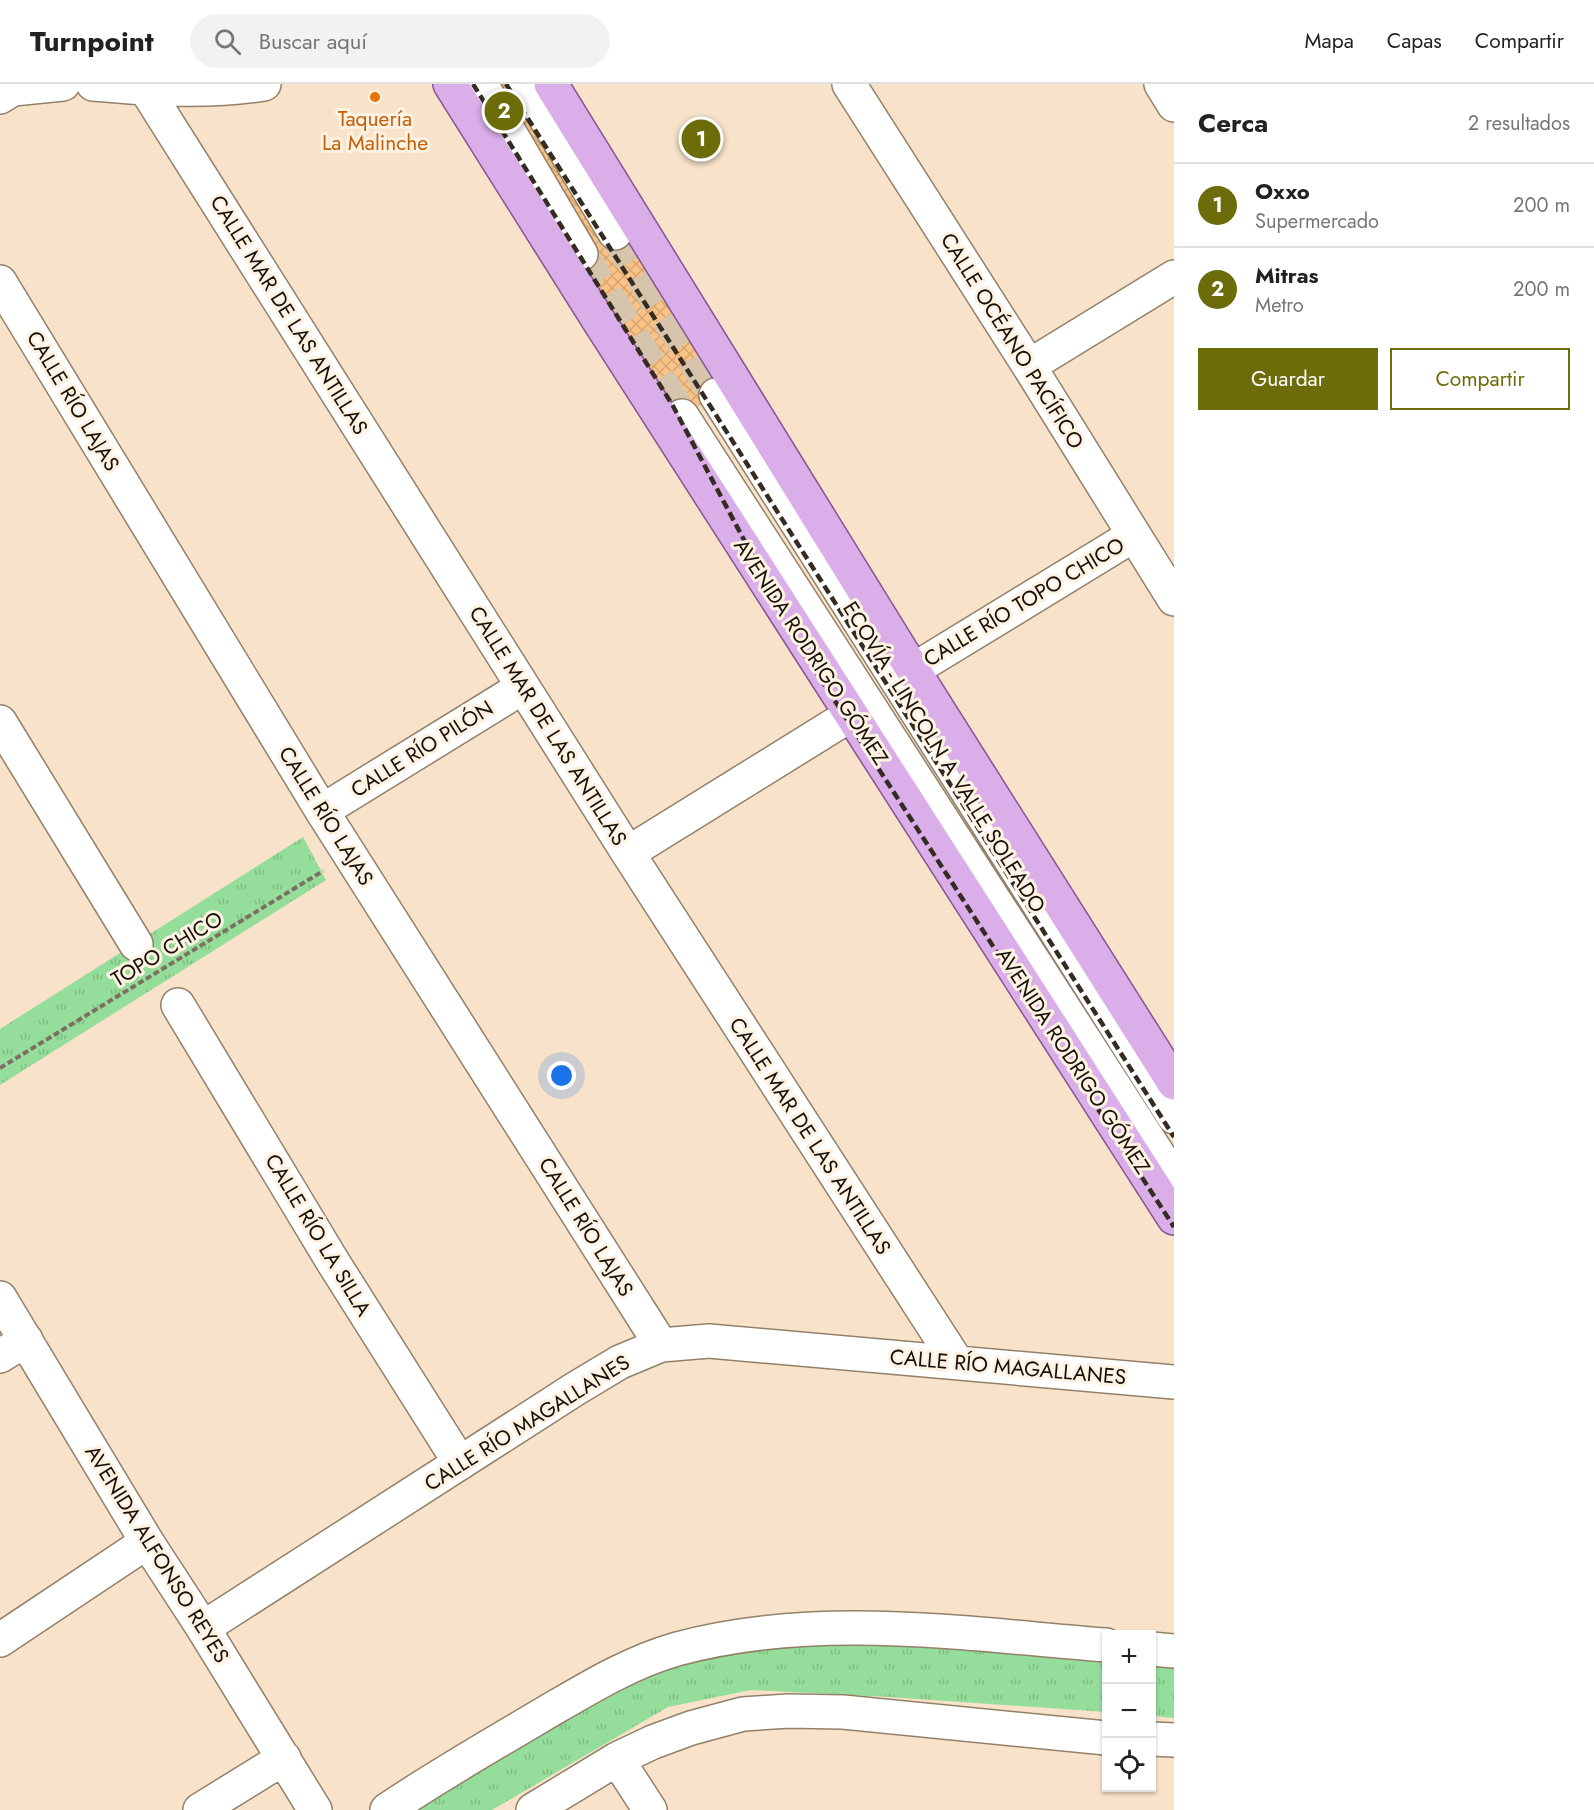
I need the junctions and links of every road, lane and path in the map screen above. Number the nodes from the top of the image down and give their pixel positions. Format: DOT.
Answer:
graph roads {
  1 [pos="63,84"];
  2 [pos="93,84"];
  3 [pos="264,84"];
  4 [pos="450,84"];
  5 [pos="481,84"];
  6 [pos="525,84"];
  7 [pos="551,84"];
  8 [pos="849,84"];
  9 [pos="1161,84"];
  10 [pos="145,88"];
  11 [pos="0,97"];
  12 [pos="1174,105"];
  13 [pos="615,233"];
  14 [pos="581,254"];
  15 [pos="1174,278"];
  16 [pos="0,282"];
  17 [pos="1029,366"];
  18 [pos="716,395"];
  19 [pos="682,416"];
  20 [pos="1134,535"];
  21 [pos="1174,599"];
  22 [pos="913,670"];
  23 [pos="523,687"];
  24 [pos="852,714"];
  25 [pos="0,722"];
  26 [pos="322,811"];
  27 [pos="628,853"];
  28 [pos="349,855"];
  29 [pos="136,944"];
  30 [pos="178,1005"];
  31 [pos="0,1068"];
  32 [pos="1174,1083"];
  33 [pos="1174,1117"];
  34 [pos="1174,1179"];
  35 [pos="1174,1218"];
  36 [pos="0,1298"];
  37 [pos="661,1345"];
  38 [pos="13,1348"];
  39 [pos="956,1362"];
  40 [pos="1174,1382"];
  41 [pos="460,1463"];
  42 [pos="147,1542"];
  43 [pos="203,1628"];
  44 [pos="0,1640"];
  45 [pos="1102,1645"];
  46 [pos="1156,1649"];
  47 [pos="1174,1651"];
  48 [pos="1102,1737"];
  49 [pos="1156,1739"];
  50 [pos="1174,1740"];
  51 [pos="284,1758"];
  52 [pos="618,1759"];
  53 [pos="200,1810"];
  54 [pos="315,1810"];
  55 [pos="387,1810"];
  56 [pos="533,1810"];
  57 [pos="650,1810"];
  1 -- 11 [label="street"];
  2 -- 10 [label="street"];
  3 -- 10 [label="street"];
  4 -- 24 [label="main road, AVENIDA RODRIGO GÓMEZ"];
  5 -- 14 [label="street"];
  6 -- 13 [label="street"];
  7 -- 22 [label="main road"];
  8 -- 17 [label="street, CALLE OCÉANO PACÍFICO"];
  9 -- 12 [label="street"];
  10 -- 23 [label="street, CALLE MAR DE LAS ANTILLAS"];
  15 -- 17 [label="street"];
  16 -- 26 [label="street, CALLE RÍO LAJAS"];
  17 -- 20 [label="street, CALLE OCÉANO PACÍFICO"];
  18 -- 33 [label="street, ECOVÍA - LINCOLN A VALLE SOLEADO"];
  19 -- 34 [label="street"];
  20 -- 21 [label="street, CALLE OCÉANO PACÍFICO"];
  20 -- 22 [label="street, CALLE RÍO TOPO CHICO"];
  22 -- 32 [label="main road"];
  23 -- 26 [label="street, CALLE RÍO PILÓN"];
  23 -- 27 [label="street, CALLE MAR DE LAS ANTILLAS"];
  24 -- 27 [label="street"];
  24 -- 35 [label="main road, AVENIDA RODRIGO GÓMEZ"];
  25 -- 29 [label="street"];
  26 -- 28 [label="street, CALLE RÍO LAJAS"];
  27 -- 39 [label="street, CALLE MAR DE LAS ANTILLAS"];
  28 -- 31 [label="path, TOPO CHICO"];
  28 -- 37 [label="street, CALLE RÍO LAJAS"];
  30 -- 41 [label="street, CALLE RÍO LA SILLA"];
  36 -- 38 [label="street, AVENIDA ALFONSO REYES"];
  37 -- 39 [label="street, CALLE RÍO MAGALLANES"];
  37 -- 41 [label="street, CALLE RÍO MAGALLANES"];
  38 -- 42 [label="street, AVENIDA ALFONSO REYES"];
  39 -- 40 [label="street, CALLE RÍO MAGALLANES"];
  41 -- 43 [label="street, CALLE RÍO MAGALLANES"];
  42 -- 43 [label="street, AVENIDA ALFONSO REYES"];
  42 -- 44 [label="street"];
  43 -- 51 [label="street, AVENIDA ALFONSO REYES"];
  45 -- 55 [label="street"];
  46 -- 47 [label="street"];
  48 -- 52 [label="street"];
  49 -- 50 [label="street"];
  51 -- 53 [label="street"];
  51 -- 54 [label="street, AVENIDA ALFONSO REYES"];
  52 -- 56 [label="street"];
  52 -- 57 [label="street"];
}
